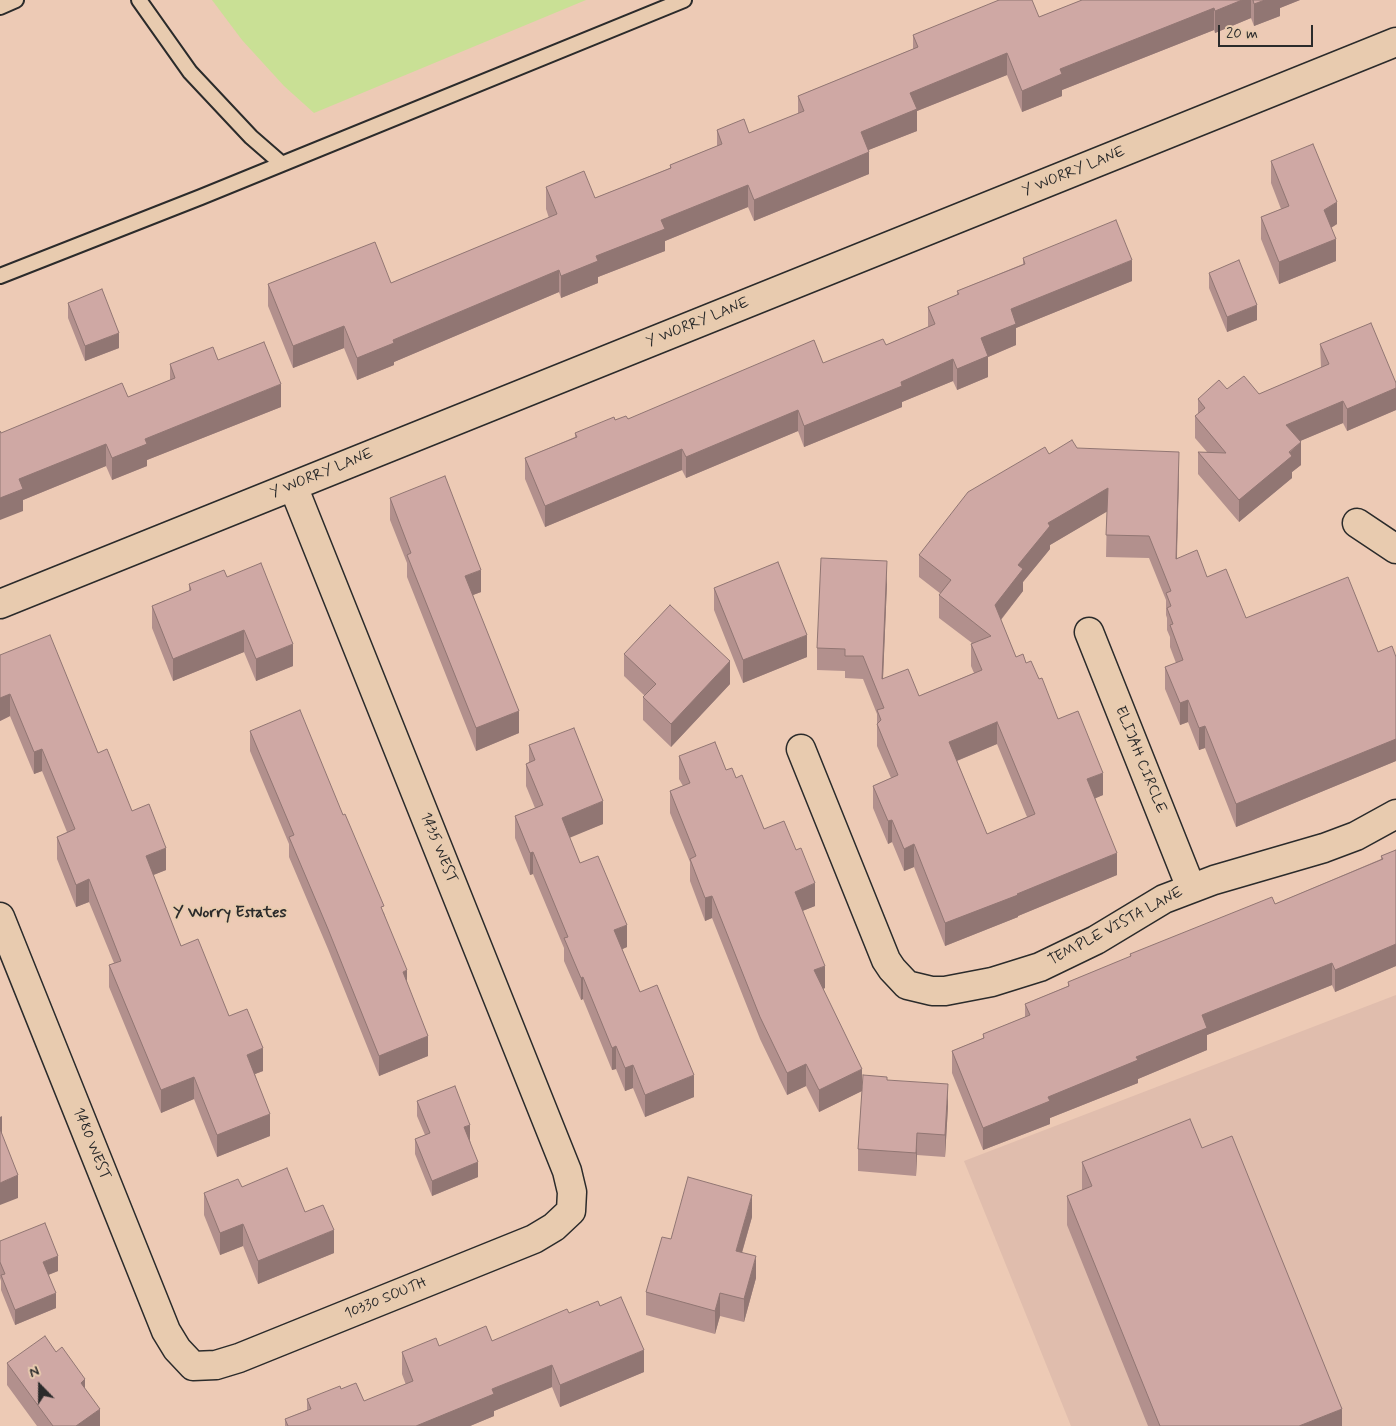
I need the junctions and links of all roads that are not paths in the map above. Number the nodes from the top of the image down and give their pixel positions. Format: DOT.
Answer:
graph roads {
  1 [pos="16,0"];
  2 [pos="139,0"];
  3 [pos="684,0"];
  4 [pos="0,6"];
  5 [pos="1396,42"];
  6 [pos="282,164"];
  7 [pos="0,276"];
  8 [pos="292,486"];
  9 [pos="1357,523"];
  10 [pos="1396,549"];
  11 [pos="0,604"];
  12 [pos="1089,632"];
  13 [pos="801,749"];
  14 [pos="1396,814"];
  15 [pos="1191,888"];
  16 [pos="0,917"];
  17 [pos="572,1211"];
  18 [pos="193,1366"];
  1 -- 4 [label="lane"];
  2 -- 6 [label="lane"];
  3 -- 6 [label="lane"];
  5 -- 8 [label="street, Y WORRY LANE"];
  6 -- 7 [label="lane"];
  8 -- 11 [label="street, Y WORRY LANE"];
  8 -- 17 [label="street, 1435 WEST"];
  9 -- 10 [label="street"];
  12 -- 15 [label="street, ELIJAH CIRCLE"];
  13 -- 15 [label="street, TEMPLE VISTA LANE"];
  14 -- 15 [label="street, TEMPLE VISTA LANE"];
  16 -- 18 [label="street, 1480 WEST"];
  17 -- 18 [label="street, 10330 SOUTH"];
}
